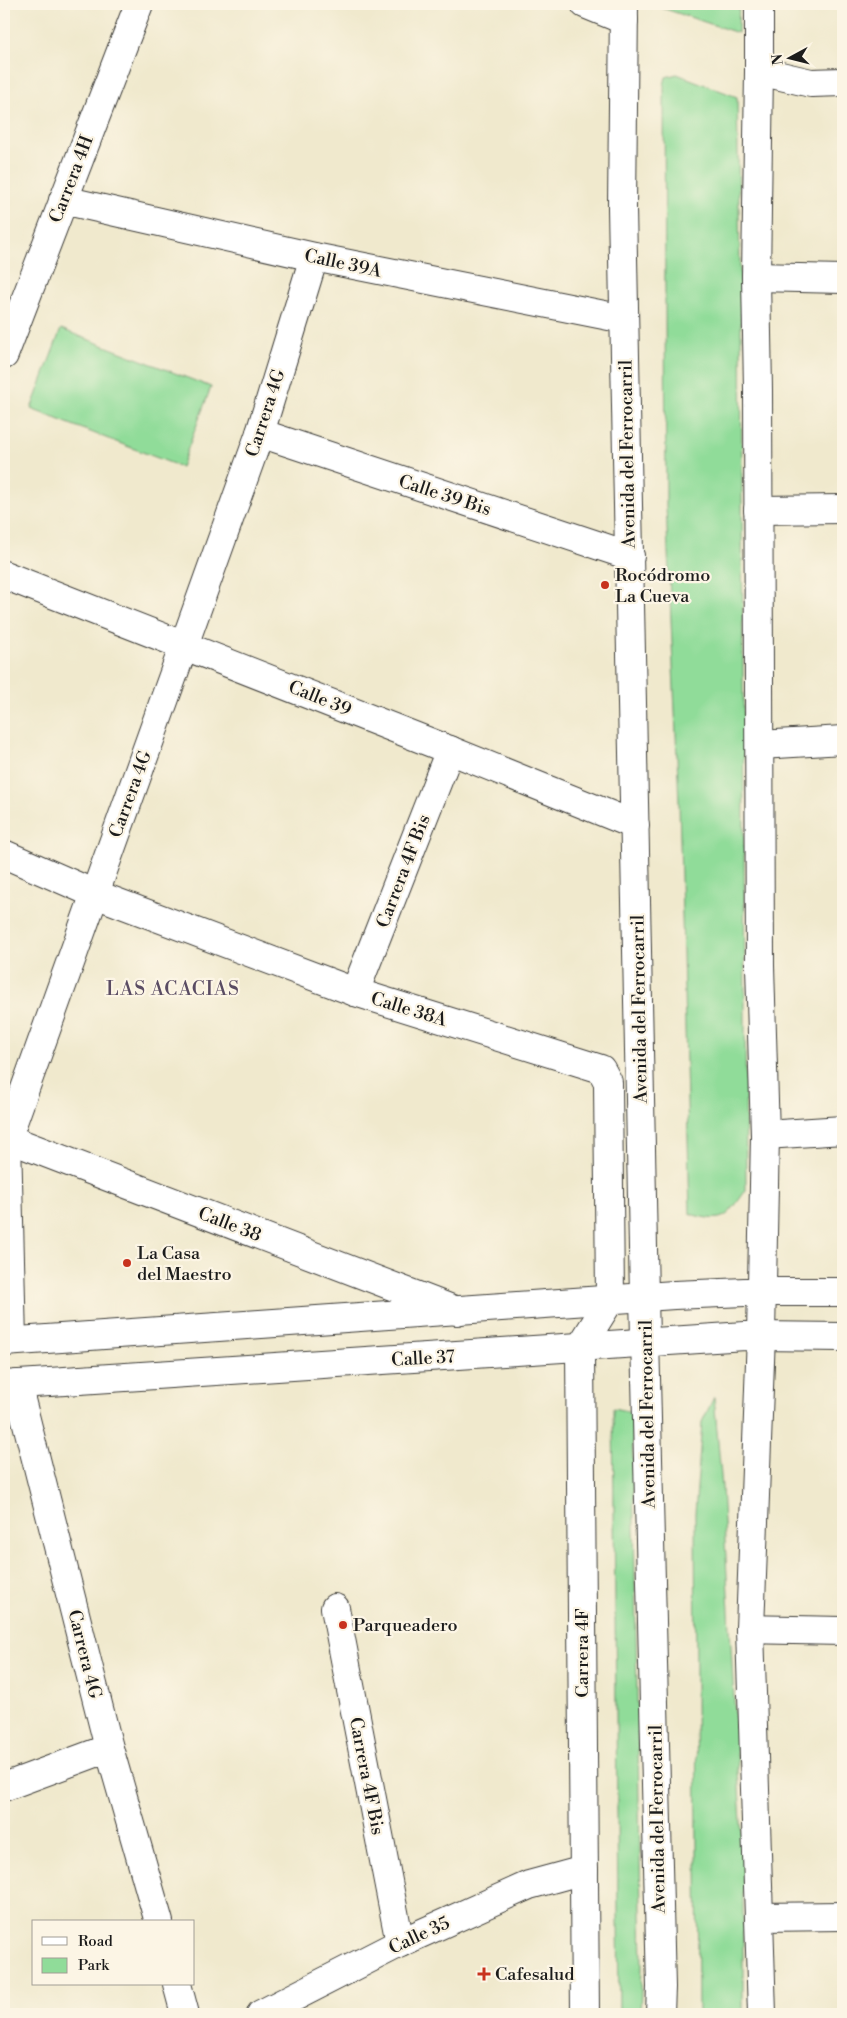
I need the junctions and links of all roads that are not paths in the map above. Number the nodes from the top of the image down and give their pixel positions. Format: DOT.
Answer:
graph roads {
  1 [pos="138,4"];
  2 [pos="585,4"];
  3 [pos="758,4"];
  4 [pos="624,12"];
  5 [pos="759,71"];
  6 [pos="843,82"];
  7 [pos="63,200"];
  8 [pos="314,257"];
  9 [pos="756,277"];
  10 [pos="843,279"];
  11 [pos="624,320"];
  12 [pos="4,355"];
  13 [pos="260,433"];
  14 [pos="843,508"];
  15 [pos="758,510"];
  16 [pos="630,556"];
  17 [pos="4,575"];
  18 [pos="184,645"];
  19 [pos="843,740"];
  20 [pos="760,745"];
  21 [pos="450,750"];
  22 [pos="635,825"];
  23 [pos="4,854"];
  24 [pos="95,894"];
  25 [pos="355,992"];
  26 [pos="843,1130"];
  27 [pos="766,1135"];
  28 [pos="5,1138"];
  29 [pos="762,1292"];
  30 [pos="843,1292"];
  31 [pos="644,1297"];
  32 [pos="610,1300"];
  33 [pos="457,1311"];
  34 [pos="281,1323"];
  35 [pos="761,1335"];
  36 [pos="843,1337"];
  37 [pos="8,1341"];
  38 [pos="646,1342"];
  39 [pos="580,1348"];
  40 [pos="284,1366"];
  41 [pos="10,1385"];
  42 [pos="335,1608"];
  43 [pos="750,1629"];
  44 [pos="843,1630"];
  45 [pos="109,1748"];
  46 [pos="4,1787"];
  47 [pos="584,1870"];
  48 [pos="843,1916"];
  49 [pos="759,1917"];
  50 [pos="158,1920"];
  51 [pos="400,1943"];
  52 [pos="178,1986"];
  53 [pos="185,2014"];
  54 [pos="260,2014"];
  55 [pos="585,2014"];
  56 [pos="660,2014"];
  57 [pos="762,2014"];
  1 -- 7 [label="street, Carrera 4H"];
  2 -- 4 [label="street"];
  3 -- 5 [label="street"];
  4 -- 11 [label="street, Avenida del Ferrocarril"];
  5 -- 6 [label="street"];
  5 -- 9 [label="street"];
  7 -- 8 [label="street, Calle 39A"];
  7 -- 12 [label="street, Carrera 4H"];
  8 -- 11 [label="street, Calle 39A"];
  8 -- 13 [label="street, Carrera 4G"];
  9 -- 10 [label="street"];
  9 -- 15 [label="street"];
  11 -- 16 [label="street, Avenida del Ferrocarril"];
  13 -- 16 [label="street, Calle 39 Bis"];
  13 -- 18 [label="street, Carrera 4G"];
  14 -- 15 [label="street"];
  15 -- 20 [label="street"];
  16 -- 22 [label="street, Avenida del Ferrocarril"];
  17 -- 18 [label="street, Calle 39"];
  18 -- 21 [label="street, Calle 39"];
  18 -- 24 [label="street, Carrera 4G"];
  19 -- 20 [label="street"];
  20 -- 27 [label="street"];
  21 -- 22 [label="street, Calle 39"];
  21 -- 25 [label="street, Carrera 4F Bis"];
  22 -- 31 [label="street, Avenida del Ferrocarril"];
  23 -- 24 [label="street, Calle 38A"];
  24 -- 25 [label="street, Calle 38A"];
  24 -- 28 [label="street, Carrera 4G"];
  25 -- 32 [label="street, Calle 38A"];
  26 -- 27 [label="street"];
  27 -- 29 [label="street"];
  28 -- 33 [label="street, Calle 38"];
  28 -- 37 [label="street, Carrera 4G"];
  29 -- 30 [label="street"];
  29 -- 31 [label="street"];
  29 -- 35 [label="street"];
  31 -- 32 [label="street"];
  31 -- 38 [label="street, Avenida del Ferrocarril"];
  31 -- 39 [label="street"];
  32 -- 33 [label="street"];
  32 -- 39 [label="street"];
  33 -- 34 [label="street"];
  34 -- 37 [label="street"];
  34 -- 40 [label="street"];
  35 -- 36 [label="street, Calle 37"];
  35 -- 38 [label="street, Calle 37"];
  35 -- 43 [label="street"];
  38 -- 39 [label="street, Calle 37"];
  38 -- 56 [label="street, Avenida del Ferrocarril"];
  39 -- 40 [label="street, Calle 37"];
  39 -- 47 [label="street, Carrera 4F"];
  40 -- 41 [label="street, Calle 37"];
  41 -- 45 [label="street, Carrera 4G"];
  42 -- 51 [label="street, Carrera 4F Bis"];
  43 -- 44 [label="street"];
  43 -- 49 [label="street"];
  45 -- 46 [label="street"];
  45 -- 50 [label="street, Carrera 4G"];
  47 -- 51 [label="street, Calle 35"];
  47 -- 55 [label="street, Carrera 4F"];
  48 -- 49 [label="street"];
  49 -- 57 [label="street"];
  51 -- 54 [label="street, Calle 35"];
  52 -- 53 [label="street"];
}
